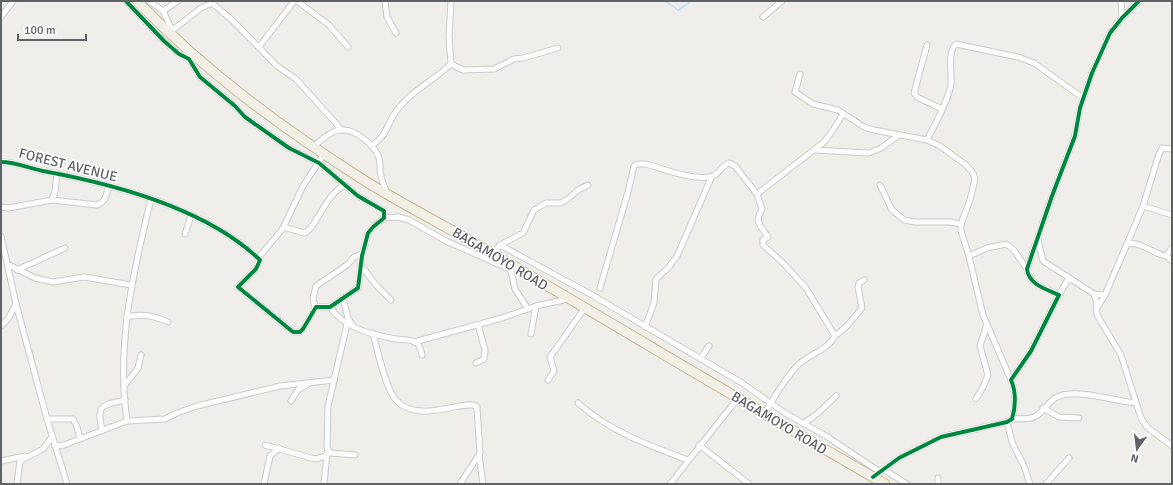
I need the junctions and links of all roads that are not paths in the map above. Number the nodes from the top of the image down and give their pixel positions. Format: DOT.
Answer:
graph roads {
  1 [pos="13,1"];
  2 [pos="126,1"];
  3 [pos="137,1"];
  4 [pos="149,1"];
  5 [pos="178,1"];
  6 [pos="295,1"];
  7 [pos="384,1"];
  8 [pos="451,1"];
  9 [pos="781,1"];
  10 [pos="1121,1"];
  11 [pos="1139,1"];
  12 [pos="211,2"];
  13 [pos="163,11"];
  14 [pos="1,17"];
  15 [pos="763,17"];
  16 [pos="1122,18"];
  17 [pos="170,32"];
  18 [pos="396,33"];
  19 [pos="927,45"];
  20 [pos="259,47"];
  21 [pos="348,47"];
  22 [pos="558,48"];
  23 [pos="451,64"];
  24 [pos="800,74"];
  25 [pos="1083,98"];
  26 [pos="942,110"];
  27 [pos="843,114"];
  28 [pos="342,130"];
  29 [pos="899,135"];
  30 [pos="927,140"];
  31 [pos="372,146"];
  32 [pos="313,147"];
  33 [pos="1172,149"];
  34 [pos="814,150"];
  35 [pos="324,154"];
  36 [pos="1,162"];
  37 [pos="319,163"];
  38 [pos="57,173"];
  39 [pos="712,176"];
  40 [pos="345,185"];
  41 [pos="588,185"];
  42 [pos="880,185"];
  43 [pos="108,186"];
  44 [pos="387,193"];
  45 [pos="757,194"];
  46 [pos="151,199"];
  47 [pos="52,200"];
  48 [pos="1143,206"];
  49 [pos="1,208"];
  50 [pos="1172,215"];
  51 [pos="191,216"];
  52 [pos="624,216"];
  53 [pos="384,218"];
  54 [pos="961,224"];
  55 [pos="282,228"];
  56 [pos="185,234"];
  57 [pos="1,236"];
  58 [pos="1038,240"];
  59 [pos="1127,244"];
  60 [pos="500,245"];
  61 [pos="65,248"];
  62 [pos="1172,248"];
  63 [pos="362,254"];
  64 [pos="493,254"];
  65 [pos="969,256"];
  66 [pos="1166,256"];
  67 [pos="258,258"];
  68 [pos="1172,261"];
  69 [pos="9,265"];
  70 [pos="361,265"];
  71 [pos="17,270"];
  72 [pos="1027,270"];
  73 [pos="1071,279"];
  74 [pos="864,280"];
  75 [pos="131,285"];
  76 [pos="600,288"];
  77 [pos="1094,294"];
  78 [pos="1058,295"];
  79 [pos="1105,295"];
  80 [pos="343,298"];
  81 [pos="596,298"];
  82 [pos="568,299"];
  83 [pos="391,300"];
  84 [pos="16,304"];
  85 [pos="536,306"];
  86 [pos="330,307"];
  87 [pos="315,308"];
  88 [pos="528,309"];
  89 [pos="584,309"];
  90 [pos="1096,309"];
  91 [pos="126,317"];
  92 [pos="168,322"];
  93 [pos="347,324"];
  94 [pos="986,324"];
  95 [pos="478,325"];
  96 [pos="1,326"];
  97 [pos="354,327"];
  98 [pos="645,327"];
  99 [pos="373,333"];
  100 [pos="531,334"];
  101 [pos="835,336"];
  102 [pos="414,342"];
  103 [pos="709,346"];
  104 [pos="141,355"];
  105 [pos="422,355"];
  106 [pos="700,359"];
  107 [pos="476,363"];
  108 [pos="334,380"];
  109 [pos="548,380"];
  110 [pos="1011,380"];
  111 [pos="310,382"];
  112 [pos="125,385"];
  113 [pos="836,396"];
  114 [pos="738,398"];
  115 [pos="976,399"];
  116 [pos="125,400"];
  117 [pos="291,401"];
  118 [pos="578,403"];
  119 [pos="771,403"];
  120 [pos="1136,403"];
  121 [pos="1043,408"];
  122 [pos="764,414"];
  123 [pos="1079,418"];
  124 [pos="47,419"];
  125 [pos="1012,419"];
  126 [pos="127,421"];
  127 [pos="1007,422"];
  128 [pos="804,423"];
  129 [pos="102,431"];
  130 [pos="52,437"];
  131 [pos="80,439"];
  132 [pos="265,445"];
  133 [pos="699,445"];
  134 [pos="55,446"];
  135 [pos="1172,446"];
  136 [pos="279,448"];
  137 [pos="327,453"];
  138 [pos="355,454"];
  139 [pos="479,455"];
  140 [pos="28,456"];
  141 [pos="1069,458"];
  142 [pos="688,460"];
  143 [pos="1,461"];
  144 [pos="879,473"];
  145 [pos="938,478"];
  146 [pos="17,484"];
  147 [pos="67,484"];
  148 [pos="264,484"];
  149 [pos="324,484"];
  150 [pos="460,484"];
  151 [pos="483,484"];
  152 [pos="670,484"];
  153 [pos="749,484"];
  154 [pos="885,484"];
  155 [pos="907,484"];
  156 [pos="938,484"];
  157 [pos="1030,484"];
  158 [pos="1046,484"];
  1 -- 14 [label="street"];
  2 -- 37 [label="street"];
  3 -- 17 [label="highway, BAGAMOYO ROAD"];
  4 -- 13 [label="street"];
  5 -- 13 [label="street"];
  6 -- 20 [label="street"];
  6 -- 21 [label="street"];
  7 -- 18 [label="street"];
  8 -- 23 [label="street"];
  9 -- 15 [label="street"];
  10 -- 16 [label="street"];
  11 -- 16 [label="street"];
  12 -- 17 [label="street"];
  12 -- 20 [label="street"];
  13 -- 17 [label="street"];
  16 -- 25 [label="street"];
  17 -- 32 [label="highway, BAGAMOYO ROAD"];
  19 -- 26 [label="street"];
  20 -- 28 [label="street"];
  22 -- 23 [label="street"];
  23 -- 31 [label="street"];
  24 -- 27 [label="street"];
  25 -- 26 [label="street"];
  25 -- 58 [label="street"];
  26 -- 30 [label="street"];
  27 -- 29 [label="street"];
  27 -- 34 [label="street"];
  28 -- 31 [label="street"];
  28 -- 32 [label="street"];
  29 -- 30 [label="street"];
  29 -- 34 [label="street"];
  30 -- 54 [label="street"];
  31 -- 44 [label="street"];
  32 -- 35 [label="highway, BAGAMOYO ROAD"];
  33 -- 48 [label="street"];
  34 -- 45 [label="street"];
  35 -- 37 [label="street"];
  35 -- 44 [label="highway, BAGAMOYO ROAD"];
  36 -- 38 [label="street, FOREST AVENUE"];
  37 -- 40 [label="street"];
  37 -- 55 [label="street"];
  38 -- 43 [label="street, FOREST AVENUE"];
  38 -- 47 [label="street"];
  39 -- 45 [label="street"];
  39 -- 76 [label="street"];
  39 -- 98 [label="street"];
  40 -- 53 [label="street"];
  40 -- 55 [label="street"];
  41 -- 60 [label="street"];
  42 -- 54 [label="street"];
  43 -- 46 [label="street, FOREST AVENUE"];
  43 -- 47 [label="street"];
  44 -- 64 [label="highway, BAGAMOYO ROAD"];
  45 -- 101 [label="street"];
  46 -- 51 [label="street, FOREST AVENUE"];
  46 -- 75 [label="street"];
  47 -- 49 [label="street"];
  48 -- 50 [label="street"];
  48 -- 59 [label="street"];
  51 -- 56 [label="street"];
  51 -- 67 [label="street, FOREST AVENUE"];
  52 -- 76 [label="street"];
  53 -- 63 [label="street"];
  53 -- 88 [label="street"];
  54 -- 65 [label="street"];
  55 -- 67 [label="street"];
  57 -- 69 [label="street"];
  58 -- 72 [label="street"];
  58 -- 73 [label="street"];
  59 -- 66 [label="street"];
  59 -- 79 [label="street"];
  60 -- 64 [label="street"];
  60 -- 81 [label="street"];
  61 -- 71 [label="street"];
  62 -- 66 [label="street"];
  63 -- 70 [label="street"];
  63 -- 87 [label="street"];
  64 -- 82 [label="highway, BAGAMOYO ROAD"];
  65 -- 72 [label="street"];
  65 -- 94 [label="street"];
  66 -- 68 [label="street"];
  67 -- 87 [label="street"];
  69 -- 71 [label="street"];
  69 -- 84 [label="street"];
  70 -- 80 [label="street"];
  70 -- 83 [label="street"];
  71 -- 75 [label="street"];
  72 -- 78 [label="street"];
  73 -- 77 [label="street"];
  73 -- 78 [label="street"];
  74 -- 101 [label="street"];
  75 -- 91 [label="street"];
  76 -- 81 [label="street"];
  77 -- 79 [label="street"];
  77 -- 90 [label="street"];
  78 -- 110 [label="street"];
  79 -- 90 [label="street"];
  80 -- 86 [label="street"];
  80 -- 97 [label="street"];
  81 -- 98 [label="street"];
  82 -- 85 [label="street"];
  82 -- 89 [label="highway, BAGAMOYO ROAD"];
  84 -- 96 [label="street"];
  84 -- 124 [label="street"];
  85 -- 88 [label="street"];
  85 -- 100 [label="street"];
  86 -- 87 [label="street"];
  86 -- 93 [label="street"];
  88 -- 95 [label="street"];
  89 -- 109 [label="street"];
  89 -- 114 [label="highway, BAGAMOYO ROAD"];
  90 -- 120 [label="street"];
  91 -- 92 [label="street"];
  91 -- 112 [label="street"];
  93 -- 97 [label="street"];
  93 -- 108 [label="street"];
  94 -- 110 [label="street"];
  94 -- 115 [label="street"];
  95 -- 102 [label="street"];
  95 -- 107 [label="street"];
  97 -- 99 [label="street"];
  98 -- 106 [label="street"];
  99 -- 102 [label="street"];
  99 -- 139 [label="street"];
  101 -- 119 [label="street"];
  102 -- 105 [label="street"];
  103 -- 106 [label="street"];
  104 -- 112 [label="street"];
  106 -- 119 [label="street"];
  108 -- 111 [label="street"];
  108 -- 137 [label="street"];
  110 -- 125 [label="street"];
  111 -- 117 [label="street"];
  111 -- 126 [label="street"];
  112 -- 116 [label="street"];
  113 -- 128 [label="street"];
  114 -- 122 [label="highway, BAGAMOYO ROAD"];
  114 -- 133 [label="street"];
  116 -- 126 [label="street"];
  116 -- 129 [label="street"];
  118 -- 142 [label="street"];
  119 -- 122 [label="street"];
  119 -- 128 [label="street"];
  120 -- 121 [label="street"];
  120 -- 135 [label="street"];
  121 -- 123 [label="street"];
  121 -- 125 [label="street"];
  122 -- 144 [label="highway, BAGAMOYO ROAD"];
  124 -- 130 [label="street"];
  124 -- 131 [label="street"];
  125 -- 127 [label="street"];
  126 -- 129 [label="street"];
  127 -- 144 [label="street"];
  127 -- 157 [label="street"];
  128 -- 144 [label="street"];
  129 -- 131 [label="street"];
  130 -- 134 [label="street"];
  130 -- 140 [label="street"];
  131 -- 134 [label="street"];
  132 -- 136 [label="street"];
  133 -- 142 [label="street"];
  133 -- 153 [label="street"];
  134 -- 147 [label="street"];
  136 -- 137 [label="street"];
  136 -- 148 [label="street"];
  137 -- 138 [label="street"];
  137 -- 149 [label="street"];
  139 -- 150 [label="street"];
  139 -- 151 [label="street"];
  140 -- 143 [label="street"];
  140 -- 146 [label="street"];
  141 -- 158 [label="street"];
  142 -- 152 [label="street"];
  144 -- 154 [label="highway, BAGAMOYO ROAD"];
  144 -- 155 [label="street"];
  145 -- 156 [label="street"];
}
